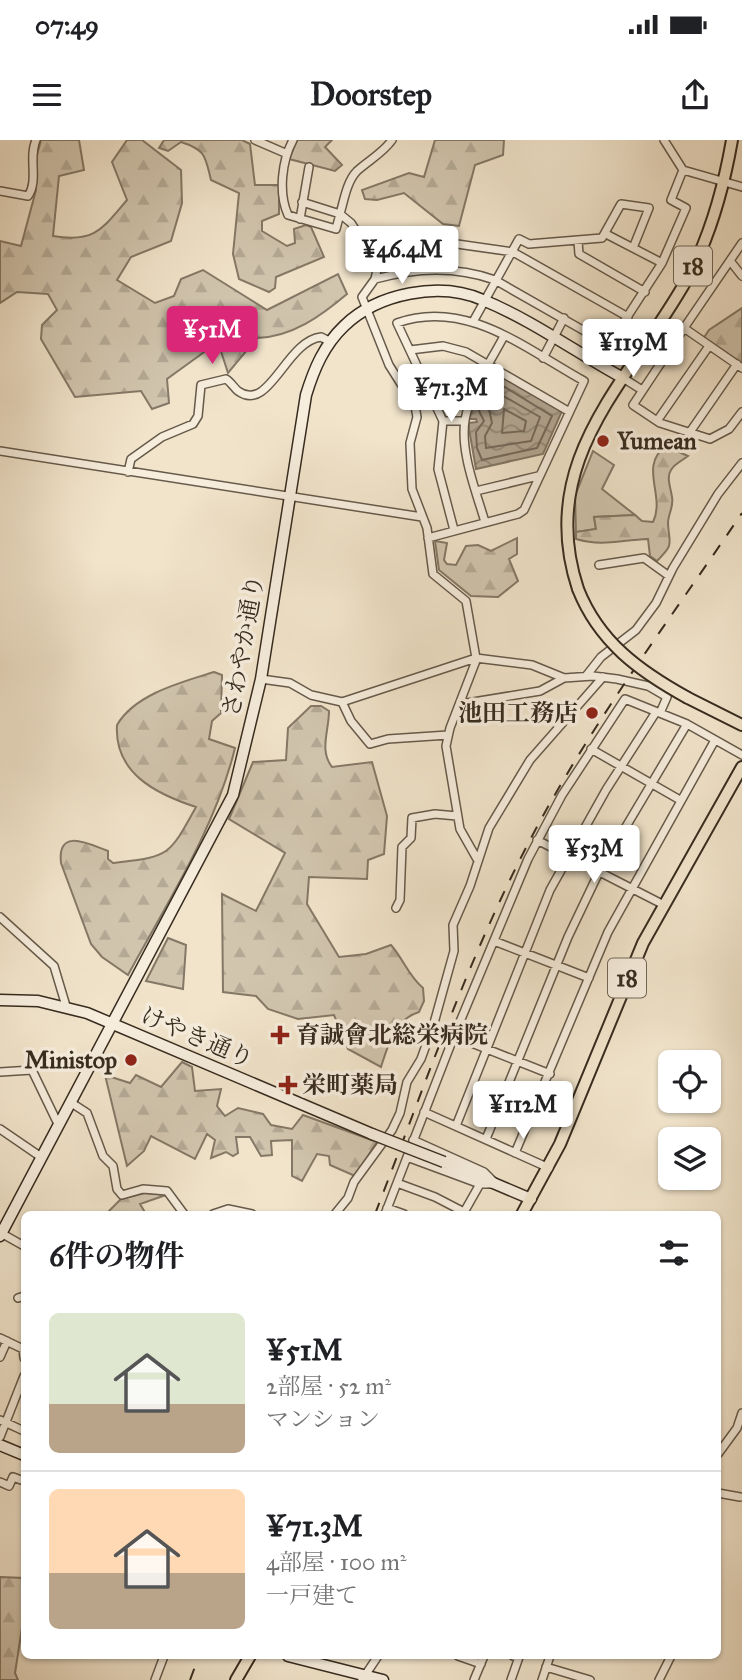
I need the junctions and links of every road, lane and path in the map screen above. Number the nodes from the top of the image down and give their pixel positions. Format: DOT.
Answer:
graph roads {
  1 [pos="36,140"];
  2 [pos="255,140"];
  3 [pos="293,140"];
  4 [pos="392,140"];
  5 [pos="664,140"];
  6 [pos="732,140"];
  7 [pos="285,153"];
  8 [pos="309,167"];
  9 [pos="683,170"];
  10 [pos="724,182"];
  11 [pos="742,187"];
  12 [pos="0,191"];
  13 [pos="302,202"];
  14 [pos="340,214"];
  15 [pos="300,219"];
  16 [pos="606,234"];
  17 [pos="578,241"];
  18 [pos="742,243"];
  19 [pos="633,248"];
  20 [pos="513,252"];
  21 [pos="730,262"];
  22 [pos="662,263"];
  23 [pos="425,269"];
  24 [pos="742,276"];
  25 [pos="375,279"];
  26 [pos="495,280"];
  27 [pos="645,292"];
  28 [pos="484,300"];
  29 [pos="366,309"];
  30 [pos="628,317"];
  31 [pos="564,318"];
  32 [pos="474,320"];
  33 [pos="684,328"];
  34 [pos="504,336"];
  35 [pos="554,338"];
  36 [pos="331,342"];
  37 [pos="709,346"];
  38 [pos="410,350"];
  39 [pos="543,358"];
  40 [pos="489,365"];
  41 [pos="739,366"];
  42 [pos="623,378"];
  43 [pos="425,380"];
  44 [pos="642,390"];
  45 [pos="473,393"];
  46 [pos="568,411"];
  47 [pos="742,412"];
  48 [pos="443,421"];
  49 [pos="464,421"];
  50 [pos="657,421"];
  51 [pos="690,432"];
  52 [pos="0,451"];
  53 [pos="742,463"];
  54 [pos="128,472"];
  55 [pos="538,476"];
  56 [pos="476,491"];
  57 [pos="289,497"];
  58 [pos="422,517"];
  59 [pos="485,522"];
  60 [pos="454,530"];
  61 [pos="428,538"];
  62 [pos="599,565"];
  63 [pos="669,576"];
  64 [pos="476,658"];
  65 [pos="586,676"];
  66 [pos="603,677"];
  67 [pos="564,678"];
  68 [pos="261,679"];
  69 [pos="342,702"];
  70 [pos="461,704"];
  71 [pos="658,713"];
  72 [pos="687,724"];
  73 [pos="742,725"];
  74 [pos="448,735"];
  75 [pos="715,740"];
  76 [pos="591,749"];
  77 [pos="742,755"];
  78 [pos="621,765"];
  79 [pos="742,767"];
  80 [pos="651,783"];
  81 [pos="680,800"];
  82 [pos="457,816"];
  83 [pos="537,840"];
  84 [pos="569,856"];
  85 [pos="477,859"];
  86 [pos="600,872"];
  87 [pos="631,888"];
  88 [pos="664,905"];
  89 [pos="396,908"];
  90 [pos="0,917"];
  91 [pos="494,941"];
  92 [pos="524,953"];
  93 [pos="556,965"];
  94 [pos="589,978"];
  95 [pos="0,1000"];
  96 [pos="66,1006"];
  97 [pos="112,1023"];
  98 [pos="454,1036"];
  99 [pos="487,1049"];
  100 [pos="518,1062"];
  101 [pos="0,1072"];
  102 [pos="550,1074"];
  103 [pos="71,1102"];
  104 [pos="424,1112"];
  105 [pos="58,1124"];
  106 [pos="456,1126"];
  107 [pos="0,1129"];
  108 [pos="486,1139"];
  109 [pos="413,1140"];
  110 [pos="515,1153"];
  111 [pos="41,1157"];
  112 [pos="407,1157"];
  113 [pos="549,1168"];
  114 [pos="397,1182"];
  115 [pos="480,1184"];
  116 [pos="496,1184"];
  117 [pos="531,1199"];
  118 [pos="182,1211"];
  119 [pos="337,1211"];
  120 [pos="386,1211"];
  121 [pos="460,1211"];
  122 [pos="465,1211"];
  123 [pos="524,1211"];
  124 [pos="1,1235"];
  125 [pos="21,1245"];
  126 [pos="3,1339"];
  127 [pos="21,1348"];
  128 [pos="0,1357"];
  129 [pos="21,1389"];
  130 [pos="742,1413"];
  131 [pos="3,1421"];
  132 [pos="21,1430"];
  133 [pos="0,1437"];
  134 [pos="0,1445"];
  135 [pos="721,1450"];
  136 [pos="21,1454"];
  137 [pos="21,1480"];
  138 [pos="0,1482"];
  139 [pos="721,1494"];
  140 [pos="740,1497"];
  141 [pos="163,1659"];
  142 [pos="248,1659"];
  143 [pos="299,1659"];
  144 [pos="376,1659"];
  145 [pos="466,1659"];
  146 [pos="483,1659"];
  147 [pos="518,1659"];
  148 [pos="549,1659"];
  149 [pos="670,1659"];
  150 [pos="481,1664"];
  151 [pos="546,1667"];
  152 [pos="364,1677"];
  153 [pos="570,1677"];
  154 [pos="590,1679"];
  155 [pos="155,1680"];
  156 [pos="236,1680"];
  157 [pos="383,1680"];
  158 [pos="474,1680"];
  159 [pos="511,1680"];
  160 [pos="542,1680"];
  161 [pos="659,1680"];
  1 -- 12 [label="street"];
  2 -- 7 [label="street"];
  3 -- 7 [label="street"];
  4 -- 14 [label="street"];
  5 -- 9 [label="street"];
  6 -- 10 [label="main road, 18"];
  7 -- 15 [label="street"];
  8 -- 13 [label="street"];
  9 -- 10 [label="street"];
  9 -- 22 [label="street"];
  10 -- 11 [label="street"];
  10 -- 42 [label="main road, 18"];
  13 -- 14 [label="street"];
  13 -- 15 [label="street"];
  14 -- 15 [label="street"];
  14 -- 25 [label="street"];
  16 -- 17 [label="street"];
  16 -- 19 [label="street"];
  16 -- 19 [label="street"];
  17 -- 20 [label="street"];
  17 -- 27 [label="street"];
  18 -- 21 [label="street"];
  19 -- 22 [label="street"];
  20 -- 23 [label="street"];
  20 -- 26 [label="street"];
  20 -- 30 [label="street"];
  21 -- 24 [label="street"];
  21 -- 33 [label="street"];
  22 -- 27 [label="street"];
  23 -- 25 [label="street"];
  23 -- 26 [label="street"];
  25 -- 29 [label="street"];
  26 -- 28 [label="street"];
  26 -- 31 [label="street"];
  27 -- 30 [label="street"];
  28 -- 29 [label="street, さわやか通り"];
  28 -- 32 [label="street"];
  28 -- 35 [label="street, さわやか通り"];
  29 -- 36 [label="street, さわやか通り"];
  29 -- 58 [label="street"];
  30 -- 31 [label="street"];
  31 -- 35 [label="street"];
  32 -- 34 [label="street"];
  32 -- 38 [label="street"];
  33 -- 37 [label="street"];
  33 -- 44 [label="street"];
  34 -- 39 [label="street"];
  34 -- 40 [label="street"];
  35 -- 39 [label="street"];
  35 -- 42 [label="street, さわやか通り"];
  36 -- 54 [label="street"];
  36 -- 57 [label="street, さわやか通り"];
  37 -- 41 [label="street"];
  37 -- 50 [label="street"];
  38 -- 40 [label="street"];
  38 -- 43 [label="street"];
  39 -- 46 [label="street"];
  40 -- 45 [label="street"];
  40 -- 46 [label="street"];
  41 -- 51 [label="street"];
  42 -- 44 [label="street"];
  42 -- 73 [label="main road, 18, bridge"];
  43 -- 45 [label="street"];
  43 -- 48 [label="street"];
  44 -- 50 [label="street"];
  45 -- 49 [label="street"];
  46 -- 55 [label="street"];
  47 -- 51 [label="street"];
  48 -- 49 [label="street"];
  48 -- 60 [label="street"];
  49 -- 56 [label="street"];
  50 -- 51 [label="street"];
  52 -- 54 [label="street"];
  53 -- 63 [label="street"];
  54 -- 57 [label="street"];
  55 -- 56 [label="street"];
  55 -- 59 [label="street"];
  56 -- 59 [label="street"];
  57 -- 58 [label="street"];
  57 -- 68 [label="street, さわやか通り"];
  58 -- 61 [label="street"];
  59 -- 60 [label="street"];
  60 -- 61 [label="street"];
  61 -- 64 [label="street"];
  62 -- 63 [label="street"];
  63 -- 65 [label="street"];
  64 -- 67 [label="street"];
  64 -- 69 [label="street"];
  64 -- 70 [label="street"];
  65 -- 66 [label="street"];
  65 -- 67 [label="street"];
  66 -- 71 [label="street"];
  66 -- 85 [label="street"];
  67 -- 70 [label="street"];
  68 -- 69 [label="street"];
  68 -- 97 [label="street, さわやか通り"];
  69 -- 74 [label="street"];
  70 -- 74 [label="street"];
  71 -- 72 [label="street"];
  71 -- 76 [label="street"];
  71 -- 78 [label="street"];
  72 -- 75 [label="street"];
  72 -- 80 [label="street"];
  74 -- 82 [label="street"];
  75 -- 77 [label="street"];
  75 -- 81 [label="street"];
  76 -- 78 [label="street"];
  76 -- 83 [label="street"];
  78 -- 80 [label="street"];
  78 -- 84 [label="street"];
  79 -- 88 [label="main road, 18"];
  80 -- 81 [label="street"];
  80 -- 86 [label="street"];
  81 -- 87 [label="street"];
  82 -- 85 [label="street"];
  82 -- 89 [label="street"];
  83 -- 84 [label="street"];
  83 -- 91 [label="street"];
  84 -- 86 [label="street"];
  84 -- 92 [label="street"];
  85 -- 119 [label="street"];
  86 -- 87 [label="street"];
  86 -- 93 [label="street"];
  87 -- 88 [label="street"];
  87 -- 94 [label="street"];
  88 -- 113 [label="main road, 18"];
  90 -- 96 [label="street"];
  91 -- 92 [label="street"];
  91 -- 98 [label="street"];
  92 -- 93 [label="street"];
  92 -- 99 [label="street"];
  93 -- 94 [label="street"];
  93 -- 100 [label="street"];
  94 -- 102 [label="street"];
  95 -- 96 [label="street, けやき通り"];
  96 -- 97 [label="street, けやき通り"];
  97 -- 103 [label="street, さわやか通り"];
  97 -- 116 [label="street, けやき通り, bridge"];
  98 -- 99 [label="street"];
  98 -- 104 [label="street"];
  99 -- 100 [label="street"];
  99 -- 106 [label="street"];
  100 -- 102 [label="street"];
  100 -- 108 [label="street"];
  101 -- 105 [label="street"];
  102 -- 110 [label="street"];
  103 -- 105 [label="street, さわやか通り"];
  103 -- 118 [label="street"];
  104 -- 106 [label="street"];
  104 -- 109 [label="street"];
  105 -- 111 [label="street, さわやか通り"];
  106 -- 108 [label="street"];
  107 -- 111 [label="street"];
  108 -- 110 [label="street"];
  109 -- 112 [label="street"];
  109 -- 116 [label="street"];
  110 -- 113 [label="street"];
  111 -- 124 [label="street, さわやか通り"];
  112 -- 114 [label="street"];
  112 -- 115 [label="street"];
  113 -- 117 [label="main road, 18"];
  114 -- 120 [label="street"];
  114 -- 121 [label="street"];
  115 -- 116 [label="street"];
  115 -- 122 [label="street"];
  116 -- 117 [label="street"];
  117 -- 123 [label="main road, 18"];
  124 -- 125 [label="street"];
  126 -- 127 [label="street"];
  126 -- 128 [label="street"];
  129 -- 131 [label="street"];
  130 -- 135 [label="street"];
  131 -- 132 [label="street"];
  131 -- 133 [label="street"];
  134 -- 136 [label="street"];
  137 -- 138 [label="street"];
  139 -- 140 [label="street"];
  141 -- 155 [label="street"];
  142 -- 156 [label="main road"];
  143 -- 152 [label="street"];
  144 -- 152 [label="street"];
  145 -- 150 [label="street"];
  146 -- 150 [label="street"];
  147 -- 159 [label="street"];
  148 -- 151 [label="street"];
  149 -- 161 [label="street"];
  150 -- 158 [label="street"];
  151 -- 153 [label="street"];
  151 -- 160 [label="street"];
  152 -- 157 [label="street"];
  153 -- 154 [label="street"];
}
